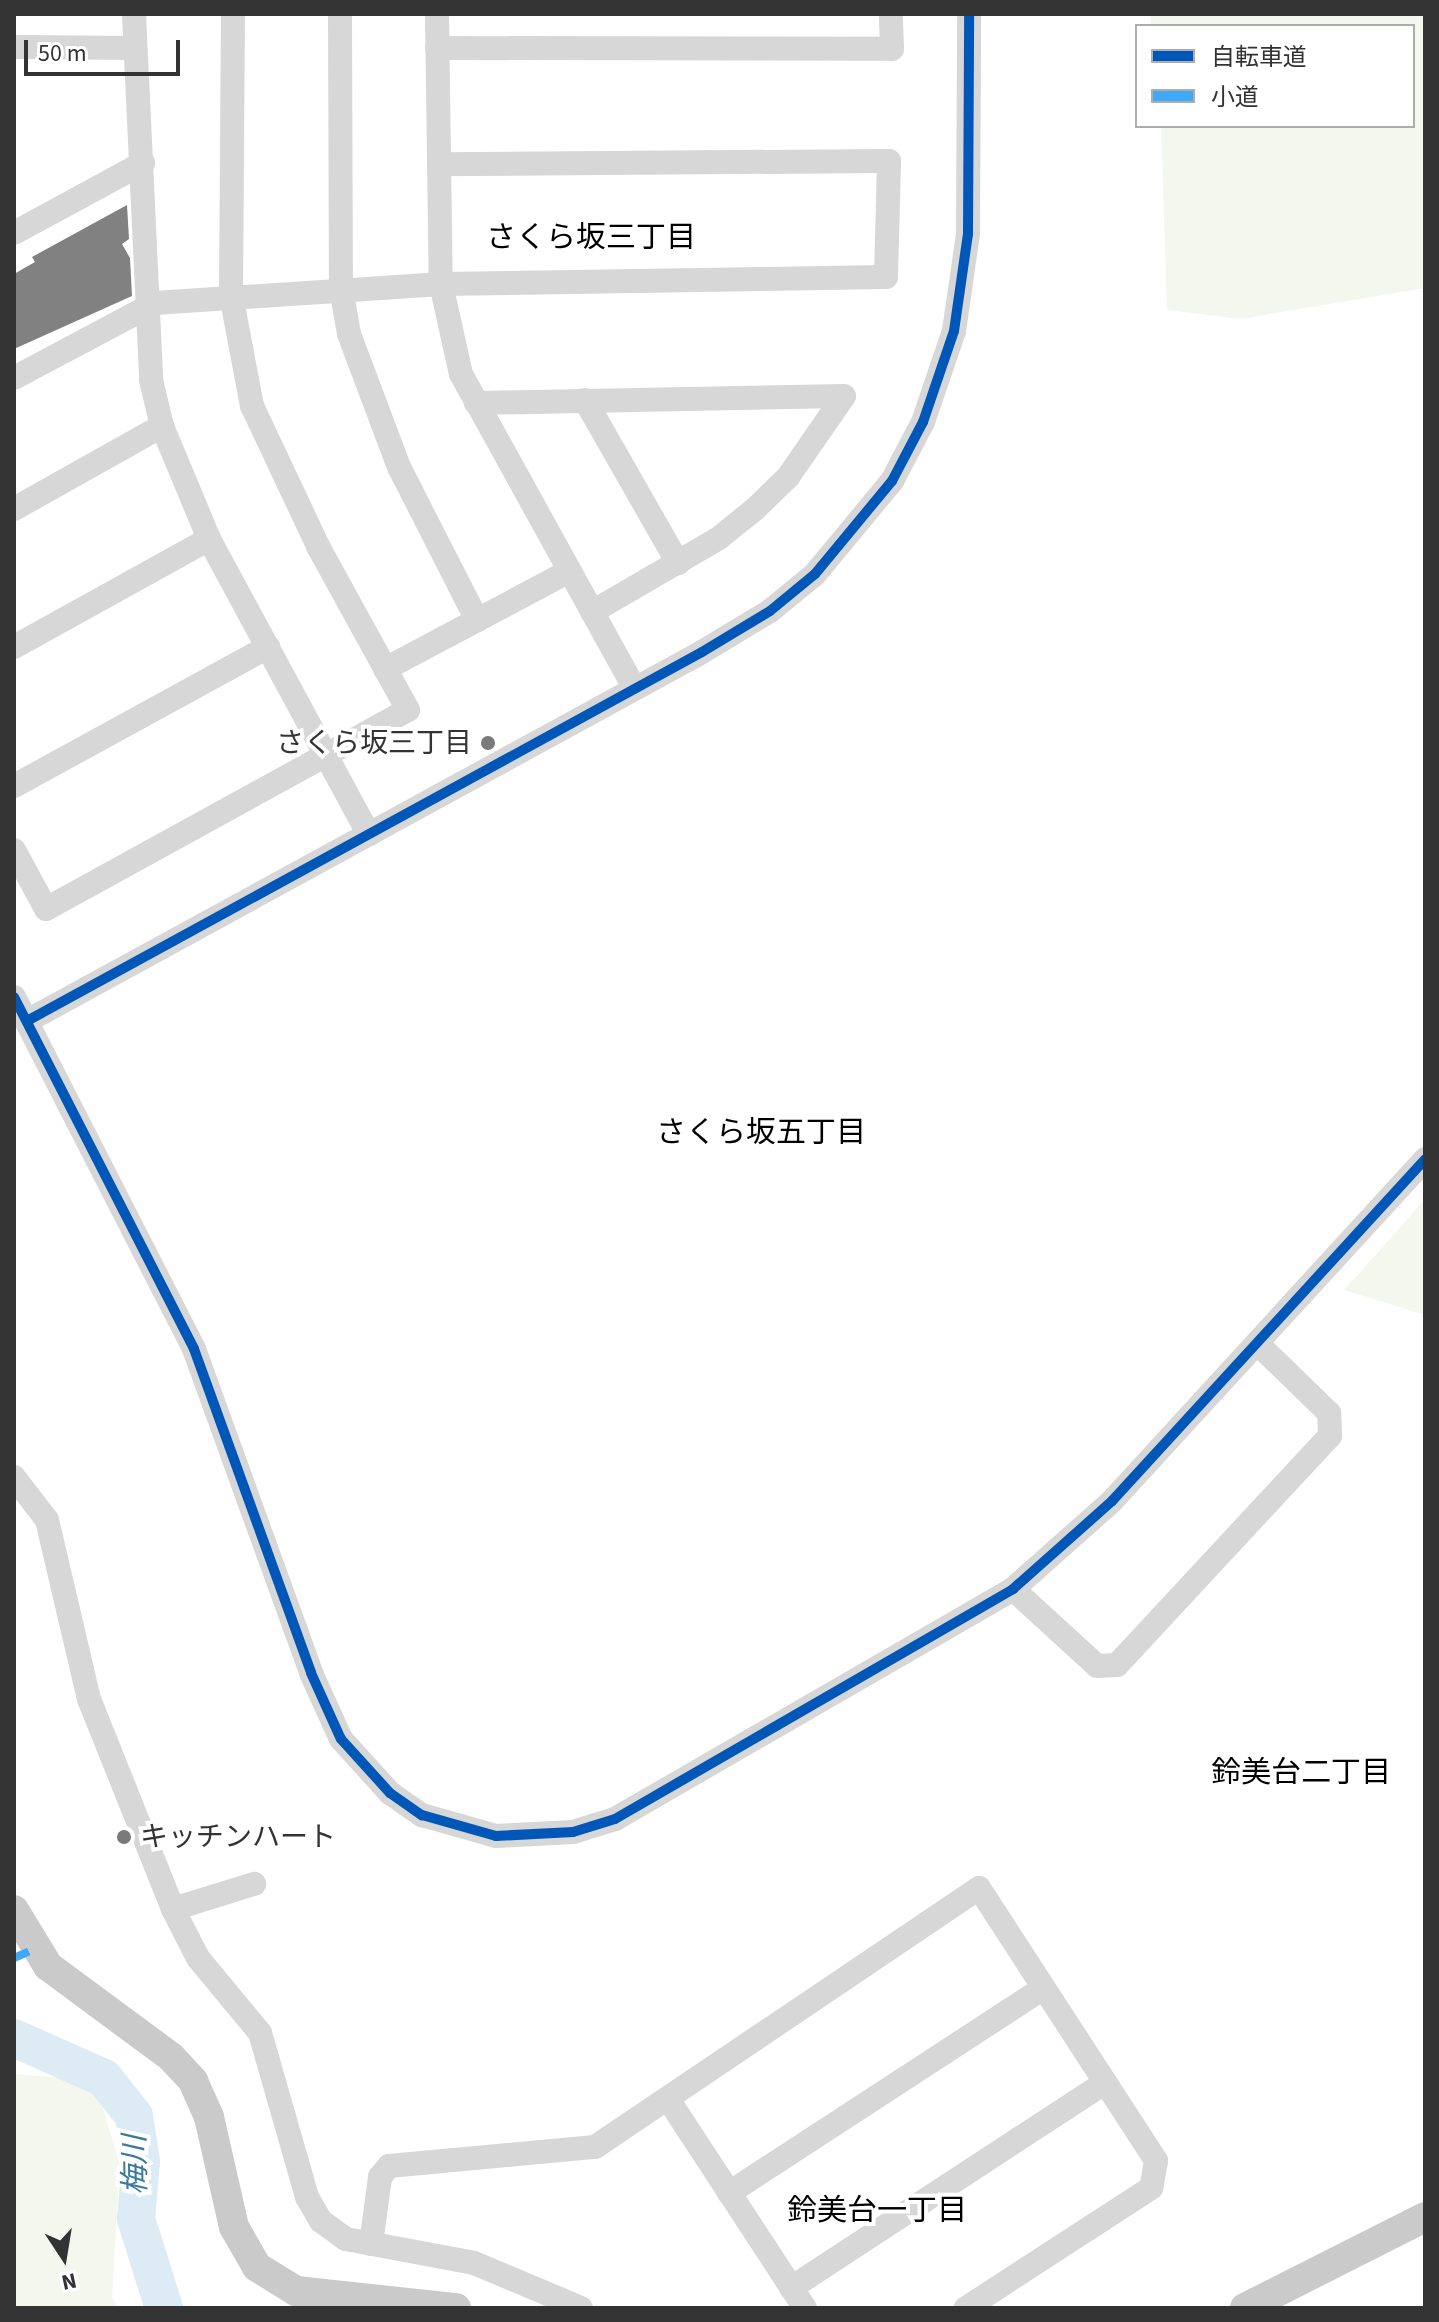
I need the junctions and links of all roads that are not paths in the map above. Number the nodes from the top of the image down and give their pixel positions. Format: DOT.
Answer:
graph roads {
  1 [pos="134,14"];
  2 [pos="233,14"];
  3 [pos="340,14"];
  4 [pos="437,14"];
  5 [pos="891,14"];
  6 [pos="969,14"];
  7 [pos="14,47"];
  8 [pos="134,48"];
  9 [pos="437,48"];
  10 [pos="143,163"];
  11 [pos="439,164"];
  12 [pos="14,233"];
  13 [pos="441,284"];
  14 [pos="341,288"];
  15 [pos="231,295"];
  16 [pos="147,308"];
  17 [pos="14,378"];
  18 [pos="585,400"];
  19 [pos="476,403"];
  20 [pos="162,426"];
  21 [pos="14,509"];
  22 [pos="209,539"];
  23 [pos="678,563"];
  24 [pos="569,571"];
  25 [pos="592,612"];
  26 [pos="477,620"];
  27 [pos="14,647"];
  28 [pos="268,647"];
  29 [pos="385,669"];
  30 [pos="634,688"];
  31 [pos="326,754"];
  32 [pos="14,786"];
  33 [pos="369,835"];
  34 [pos="14,850"];
  35 [pos="14,997"];
  36 [pos="27,1021"];
  37 [pos="1425,1159"];
  38 [pos="1257,1343"];
  39 [pos="14,1477"];
  40 [pos="1013,1589"];
  41 [pos="254,1884"];
  42 [pos="173,1909"];
  43 [pos="14,1910"];
  44 [pos="1043,1988"];
  45 [pos="1104,2083"];
  46 [pos="668,2099"];
  47 [pos="729,2193"];
  48 [pos="1425,2217"];
  49 [pos="371,2244"];
  50 [pos="798,2298"];
  51 [pos="456,2308"];
  52 [pos="581,2308"];
  53 [pos="966,2308"];
  54 [pos="1245,2308"];
  1 -- 8 [label="street"];
  2 -- 15 [label="street"];
  3 -- 14 [label="street"];
  4 -- 9 [label="street"];
  5 -- 9 [label="street"];
  6 -- 30 [label="street"];
  7 -- 8 [label="street"];
  8 -- 10 [label="street"];
  9 -- 11 [label="street"];
  10 -- 12 [label="street"];
  10 -- 16 [label="street"];
  11 -- 13 [label="street"];
  11 -- 13 [label="street"];
  13 -- 14 [label="street"];
  13 -- 19 [label="street"];
  14 -- 15 [label="street"];
  14 -- 26 [label="street"];
  15 -- 16 [label="street"];
  15 -- 29 [label="street"];
  16 -- 17 [label="street"];
  16 -- 20 [label="street"];
  18 -- 19 [label="street"];
  18 -- 23 [label="street"];
  18 -- 23 [label="street"];
  19 -- 24 [label="street"];
  20 -- 21 [label="street"];
  20 -- 22 [label="street"];
  22 -- 27 [label="street"];
  22 -- 28 [label="street"];
  23 -- 25 [label="street"];
  24 -- 25 [label="street"];
  24 -- 26 [label="street"];
  25 -- 30 [label="street"];
  26 -- 29 [label="street"];
  28 -- 31 [label="street"];
  28 -- 32 [label="street"];
  29 -- 31 [label="street"];
  30 -- 33 [label="street"];
  31 -- 33 [label="street"];
  31 -- 34 [label="street"];
  33 -- 36 [label="street"];
  35 -- 36 [label="street"];
  36 -- 40 [label="street"];
  37 -- 38 [label="street"];
  38 -- 40 [label="street"];
  38 -- 40 [label="street"];
  39 -- 42 [label="street"];
  41 -- 42 [label="street"];
  42 -- 49 [label="street"];
  43 -- 51 [label="main road"];
  44 -- 45 [label="street"];
  44 -- 46 [label="street"];
  44 -- 47 [label="street"];
  45 -- 50 [label="street"];
  45 -- 53 [label="street"];
  46 -- 47 [label="street"];
  46 -- 49 [label="street"];
  47 -- 50 [label="street"];
  48 -- 54 [label="main road"];
  49 -- 52 [label="street"];
}
